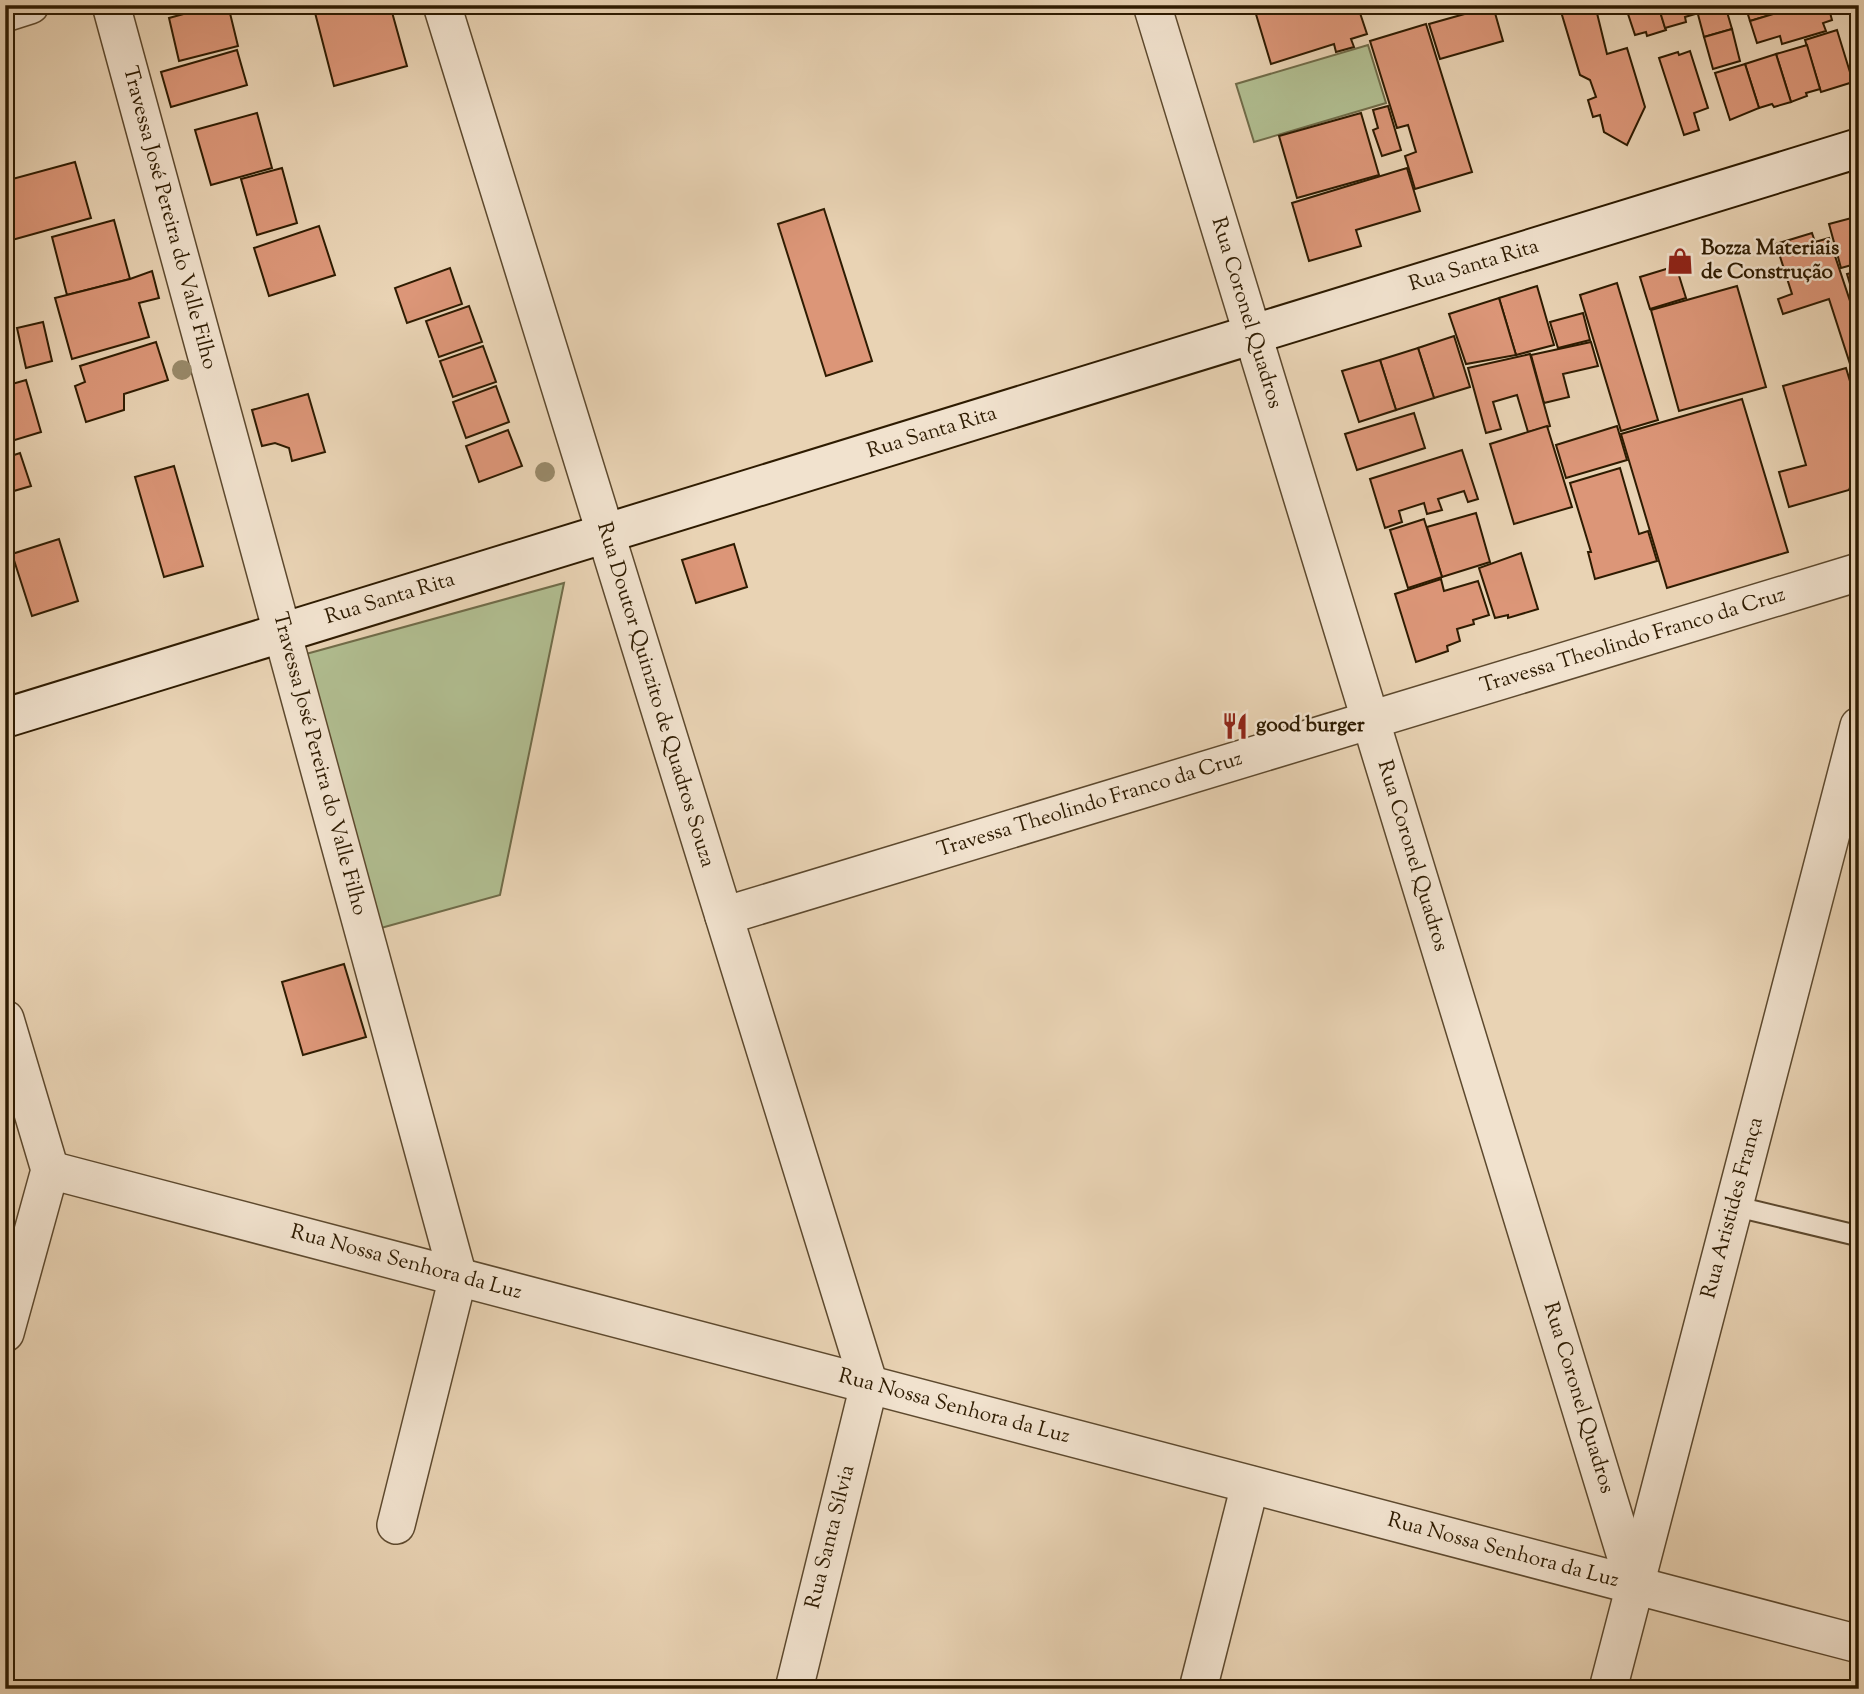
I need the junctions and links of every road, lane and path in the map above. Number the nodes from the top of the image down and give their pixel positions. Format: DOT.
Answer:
graph roads {
  1 [pos="30,5"];
  2 [pos="111,5"];
  3 [pos="442,5"];
  4 [pos="1152,5"];
  5 [pos="5,13"];
  6 [pos="1859,148"];
  7 [pos="1253,334"];
  8 [pos="605,533"];
  9 [pos="1859,572"];
  10 [pos="283,632"];
  11 [pos="5,718"];
  12 [pos="1371,720"];
  13 [pos="1859,726"];
  14 [pos="723,916"];
  15 [pos="5,1020"];
  16 [pos="50,1170"];
  17 [pos="1734,1206"];
  18 [pos="1859,1237"];
  19 [pos="458,1277"];
  20 [pos="5,1334"];
  21 [pos="869,1385"];
  22 [pos="1250,1485"];
  23 [pos="396,1525"];
  24 [pos="1635,1586"];
  25 [pos="1859,1644"];
  26 [pos="793,1689"];
  27 [pos="1198,1689"];
  28 [pos="1608,1689"];
  1 -- 5 [label="street"];
  2 -- 10 [label="street, Travessa José Pereira do Valle Filho"];
  3 -- 8 [label="street, Rua Doutor Quinzito de Quadros Souza"];
  4 -- 7 [label="street, Rua Coronel Quadros"];
  6 -- 7 [label="street, Rua Santa Rita"];
  7 -- 8 [label="street, Rua Santa Rita"];
  7 -- 12 [label="street, Rua Coronel Quadros"];
  8 -- 10 [label="street, Rua Santa Rita"];
  8 -- 14 [label="street, Rua Doutor Quinzito de Quadros Souza"];
  9 -- 12 [label="street, Travessa Theolindo Franco da Cruz"];
  10 -- 11 [label="street, Rua Santa Rita"];
  10 -- 19 [label="street, Travessa José Pereira do Valle Filho"];
  12 -- 14 [label="street, Travessa Theolindo Franco da Cruz"];
  12 -- 24 [label="street, Rua Coronel Quadros"];
  13 -- 17 [label="street, Rua Aristides França"];
  14 -- 21 [label="street, Rua Doutor Quinzito de Quadros Souza"];
  15 -- 16 [label="street"];
  16 -- 19 [label="street, Rua Nossa Senhora da Luz"];
  16 -- 20 [label="street"];
  17 -- 18 [label="lane"];
  17 -- 24 [label="street, Rua Aristides França"];
  19 -- 21 [label="street, Rua Nossa Senhora da Luz"];
  19 -- 23 [label="street, Travessa José Pereira do Valle Filho"];
  21 -- 22 [label="street, Rua Nossa Senhora da Luz"];
  21 -- 26 [label="street, Rua Santa Sílvia"];
  22 -- 24 [label="street, Rua Nossa Senhora da Luz"];
  22 -- 27 [label="street"];
  24 -- 25 [label="street, Rua Nossa Senhora da Luz"];
  24 -- 28 [label="street, Rua Aristides França"];
}
